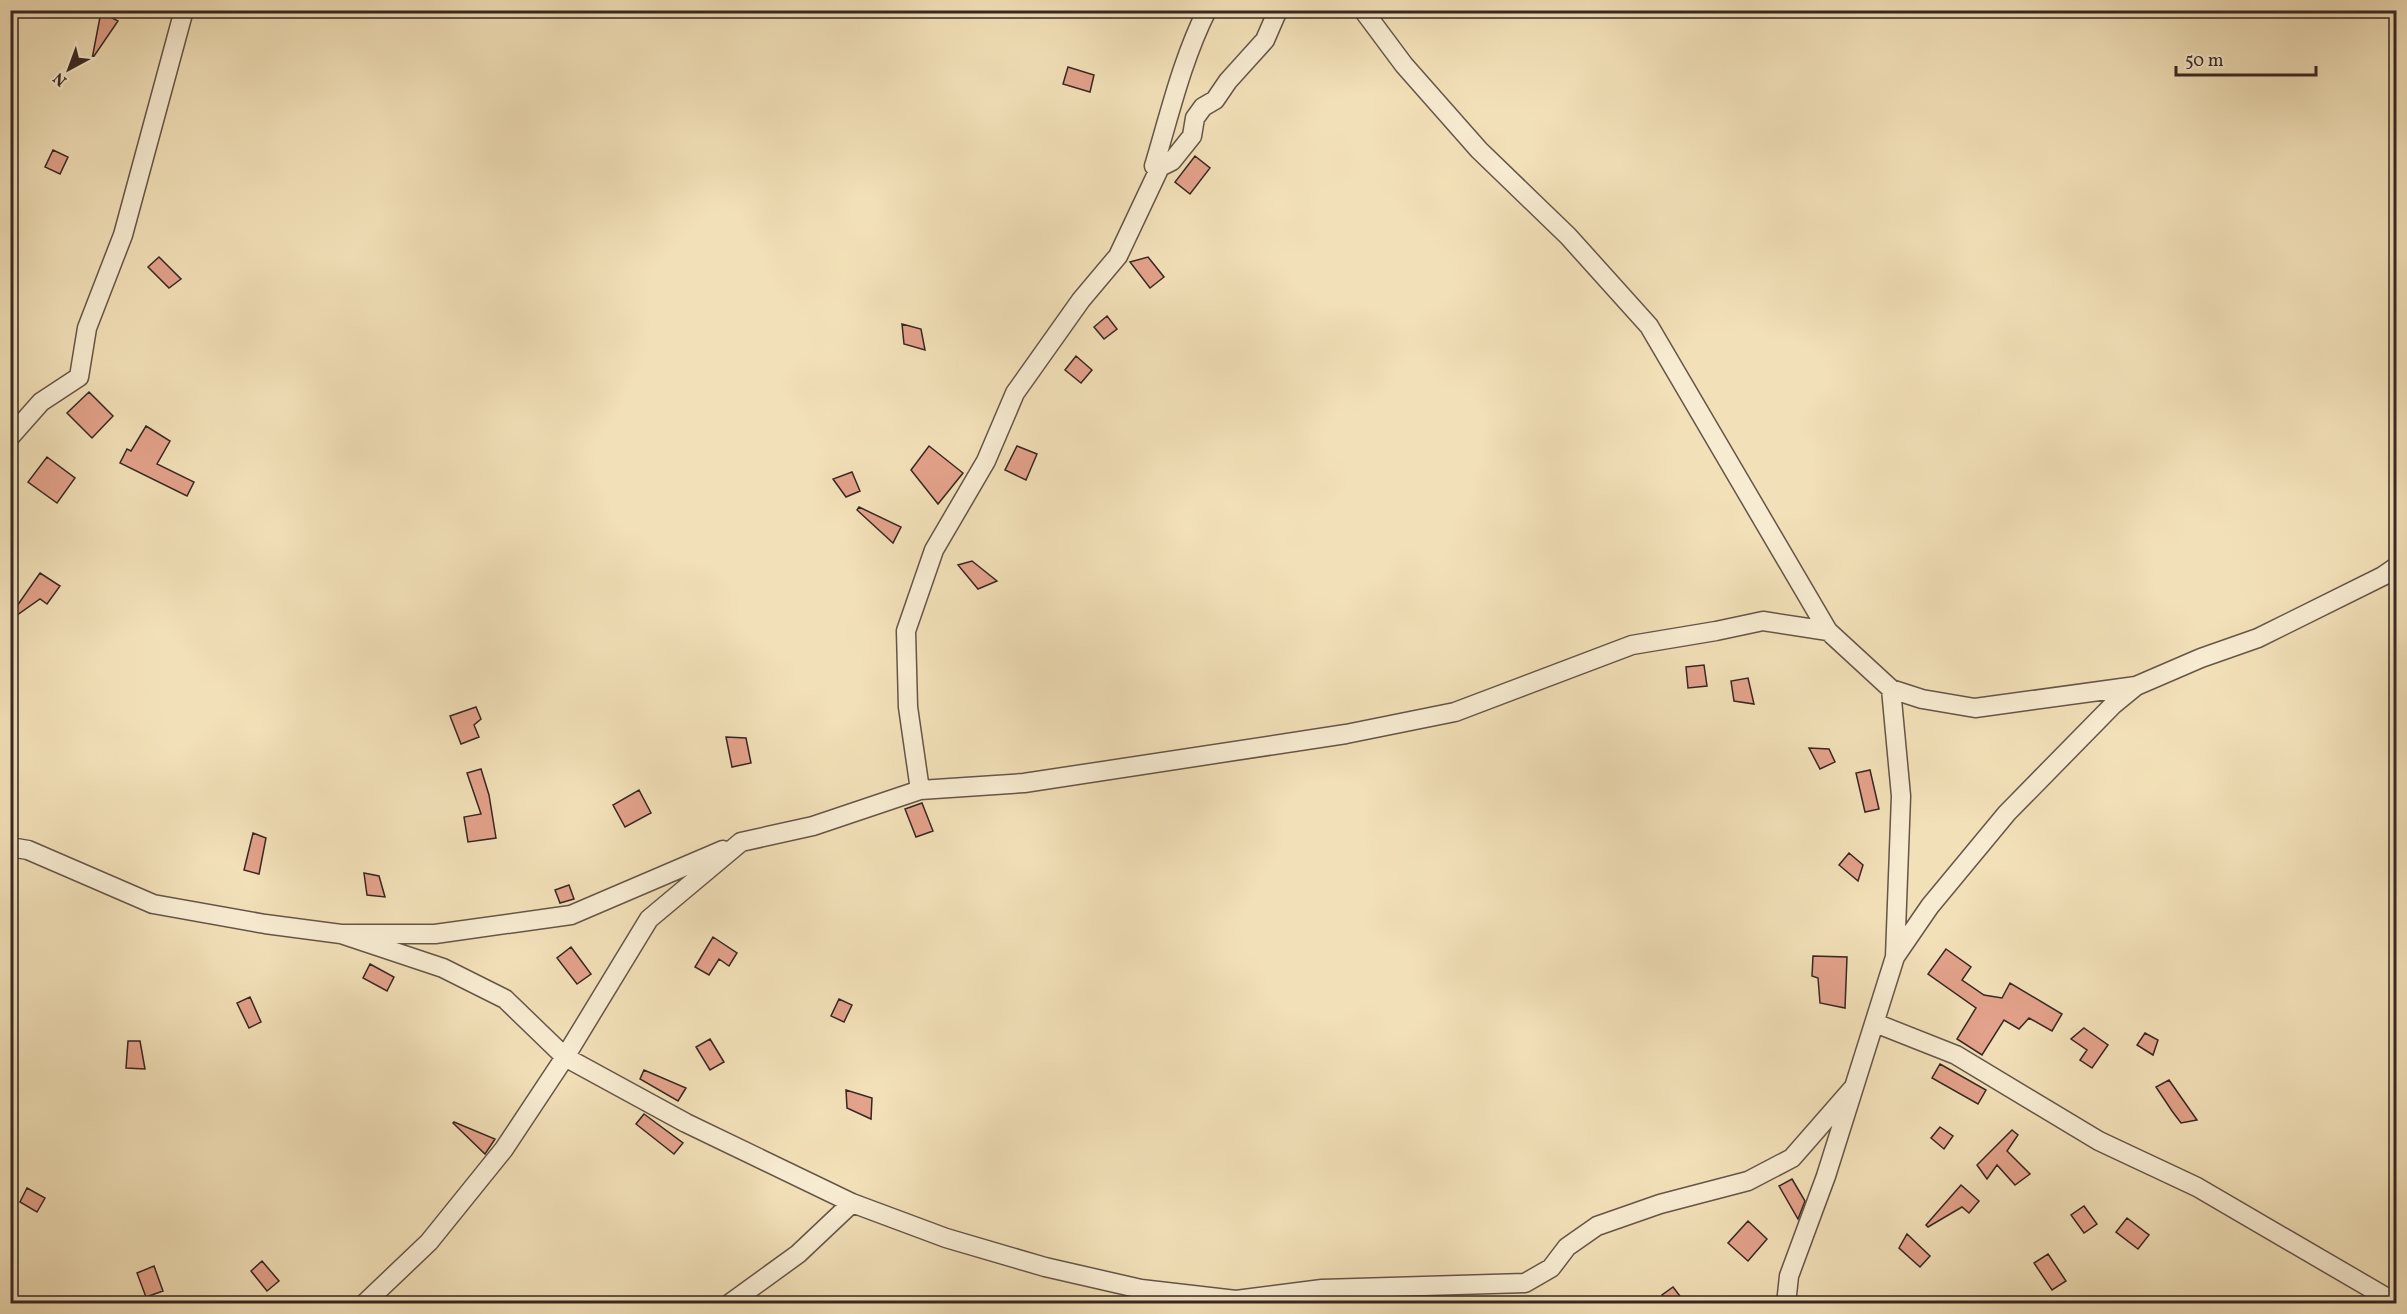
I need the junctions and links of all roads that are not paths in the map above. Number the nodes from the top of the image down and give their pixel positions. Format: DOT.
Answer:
graph roads {
  1 [pos="184,10"];
  2 [pos="1207,10"];
  3 [pos="1278,10"];
  4 [pos="1363,10"];
  5 [pos="1160,167"];
  6 [pos="10,437"];
  7 [pos="2397,567"];
  8 [pos="1828,631"];
  9 [pos="2136,686"];
  10 [pos="1891,689"];
  11 [pos="920,790"];
  12 [pos="741,842"];
  13 [pos="10,847"];
  14 [pos="341,934"];
  15 [pos="1895,957"];
  16 [pos="1875,1023"];
  17 [pos="565,1057"];
  18 [pos="1854,1088"];
  19 [pos="852,1203"];
  20 [pos="1234,1302"];
  21 [pos="2397,1303"];
  22 [pos="364,1304"];
  23 [pos="729,1304"];
  24 [pos="1786,1304"];
  1 -- 6 [label="street"];
  2 -- 5 [label="street"];
  3 -- 5 [label="street"];
  4 -- 8 [label="street"];
  5 -- 11 [label="street"];
  7 -- 9 [label="street"];
  8 -- 10 [label="street"];
  8 -- 11 [label="street"];
  9 -- 10 [label="street"];
  9 -- 15 [label="street"];
  10 -- 15 [label="street"];
  11 -- 12 [label="street"];
  12 -- 14 [label="street"];
  12 -- 17 [label="street"];
  13 -- 14 [label="street"];
  14 -- 17 [label="street"];
  15 -- 16 [label="street"];
  16 -- 18 [label="street"];
  16 -- 21 [label="street"];
  17 -- 19 [label="street"];
  17 -- 22 [label="street"];
  18 -- 20 [label="street"];
  18 -- 24 [label="street"];
  19 -- 20 [label="street"];
  19 -- 23 [label="street"];
}
